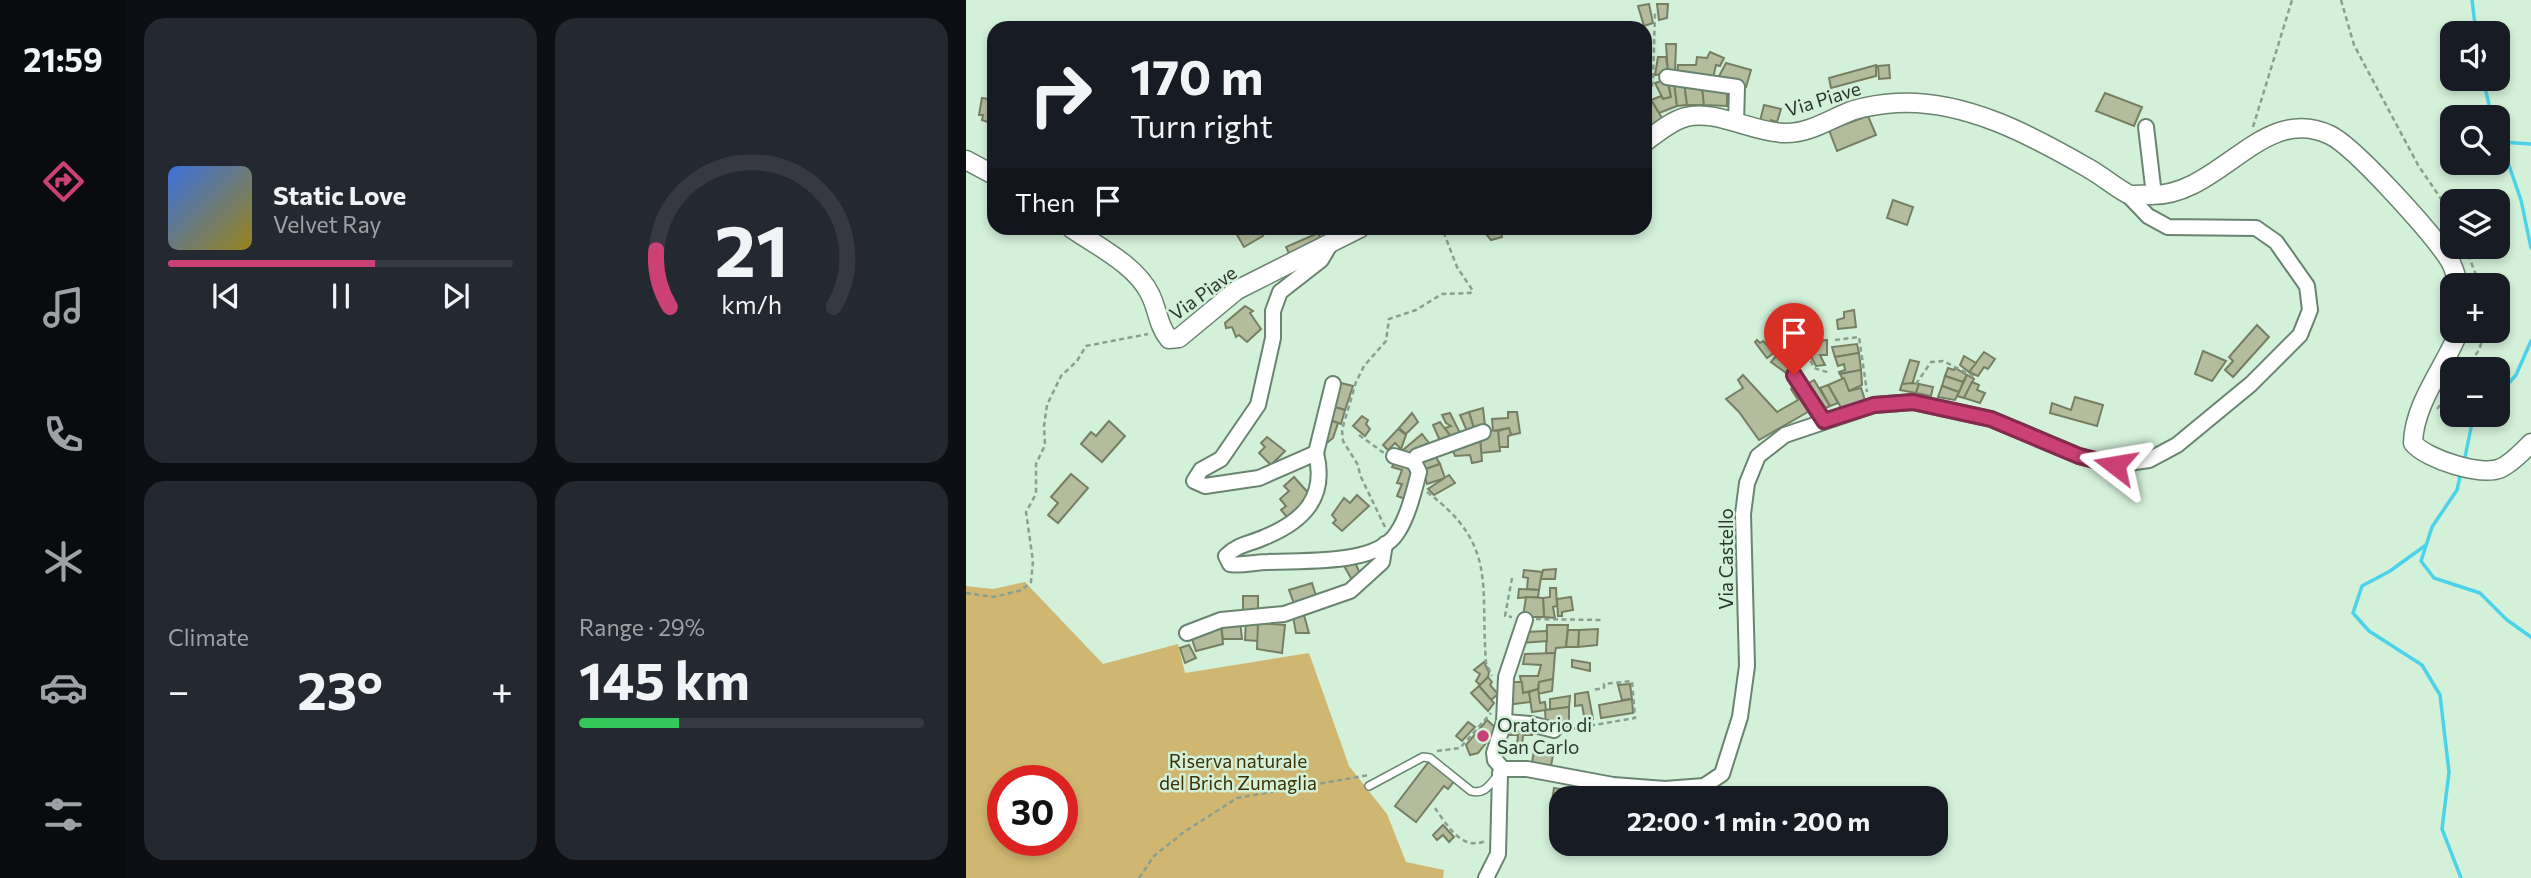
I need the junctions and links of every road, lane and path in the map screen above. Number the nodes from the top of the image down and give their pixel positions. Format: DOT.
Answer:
graph roads {
  1 [pos="2292,0"];
  2 [pos="2341,0"];
  3 [pos="1654,13"];
  4 [pos="1667,77"];
  5 [pos="1652,86"];
  6 [pos="1736,122"];
  7 [pos="2146,127"];
  8 [pos="1652,138"];
  9 [pos="2245,151"];
  10 [pos="966,160"];
  11 [pos="987,171"];
  12 [pos="2127,194"];
  13 [pos="2154,195"];
  14 [pos="2440,197"];
  15 [pos="1081,235"];
  16 [pos="1346,235"];
  17 [pos="1445,235"];
  18 [pos="1331,243"];
  19 [pos="2454,273"];
  20 [pos="1161,330"];
  21 [pos="1796,330"];
  22 [pos="1835,340"];
  23 [pos="2455,343"];
  24 [pos="1830,373"];
  25 [pos="1794,375"];
  26 [pos="1975,377"];
  27 [pos="1333,384"];
  28 [pos="1916,384"];
  29 [pos="1871,406"];
  30 [pos="1824,421"];
  31 [pos="1483,432"];
  32 [pos="1359,435"];
  33 [pos="2531,443"];
  34 [pos="1315,453"];
  35 [pos="1394,456"];
  36 [pos="1414,461"];
  37 [pos="1416,484"];
  38 [pos="1385,544"];
  39 [pos="1512,578"];
  40 [pos="966,593"];
  41 [pos="1549,619"];
  42 [pos="1525,620"];
  43 [pos="1602,620"];
  44 [pos="1186,633"];
  45 [pos="1592,690"];
  46 [pos="1504,710"];
  47 [pos="1581,729"];
  48 [pos="1555,730"];
  49 [pos="1430,752"];
  50 [pos="1378,771"];
  51 [pos="1502,771"];
  52 [pos="1369,786"];
  53 [pos="1435,808"];
  54 [pos="1499,827"];
  55 [pos="1139,878"];
  56 [pos="1486,878"];
  1 -- 9 [label="path"];
  2 -- 14 [label="path"];
  3 -- 5 [label="path"];
  4 -- 6 [label="street"];
  6 -- 8 [label="street, Via Piave"];
  6 -- 12 [label="street, Via Piave"];
  7 -- 13 [label="street"];
  9 -- 13 [label="street"];
  9 -- 19 [label="street"];
  10 -- 11 [label="street"];
  12 -- 13 [label="street"];
  12 -- 29 [label="street, Via Castello"];
  15 -- 20 [label="street, Via Piave"];
  16 -- 18 [label="street, Via Piave"];
  17 -- 38 [label="path"];
  18 -- 20 [label="street, Via Piave"];
  18 -- 34 [label="street"];
  20 -- 40 [label="path"];
  21 -- 24 [label="path"];
  22 -- 29 [label="path"];
  23 -- 33 [label="street"];
  25 -- 30 [label="street"];
  26 -- 28 [label="path"];
  27 -- 34 [label="street"];
  29 -- 30 [label="street, Via Castello"];
  30 -- 51 [label="street, Via Castello"];
  31 -- 36 [label="street"];
  32 -- 35 [label="path"];
  34 -- 38 [label="street"];
  35 -- 36 [label="street"];
  36 -- 37 [label="street"];
  37 -- 38 [label="street"];
  37 -- 46 [label="path"];
  38 -- 44 [label="street"];
  39 -- 42 [label="path"];
  41 -- 43 [label="path"];
  42 -- 46 [label="street"];
  45 -- 47 [label="path"];
  46 -- 48 [label="street"];
  46 -- 49 [label="path"];
  46 -- 51 [label="street"];
  50 -- 55 [label="path"];
  51 -- 52 [label="lane"];
  51 -- 54 [label="street"];
  53 -- 54 [label="path"];
  54 -- 56 [label="street"];
}
